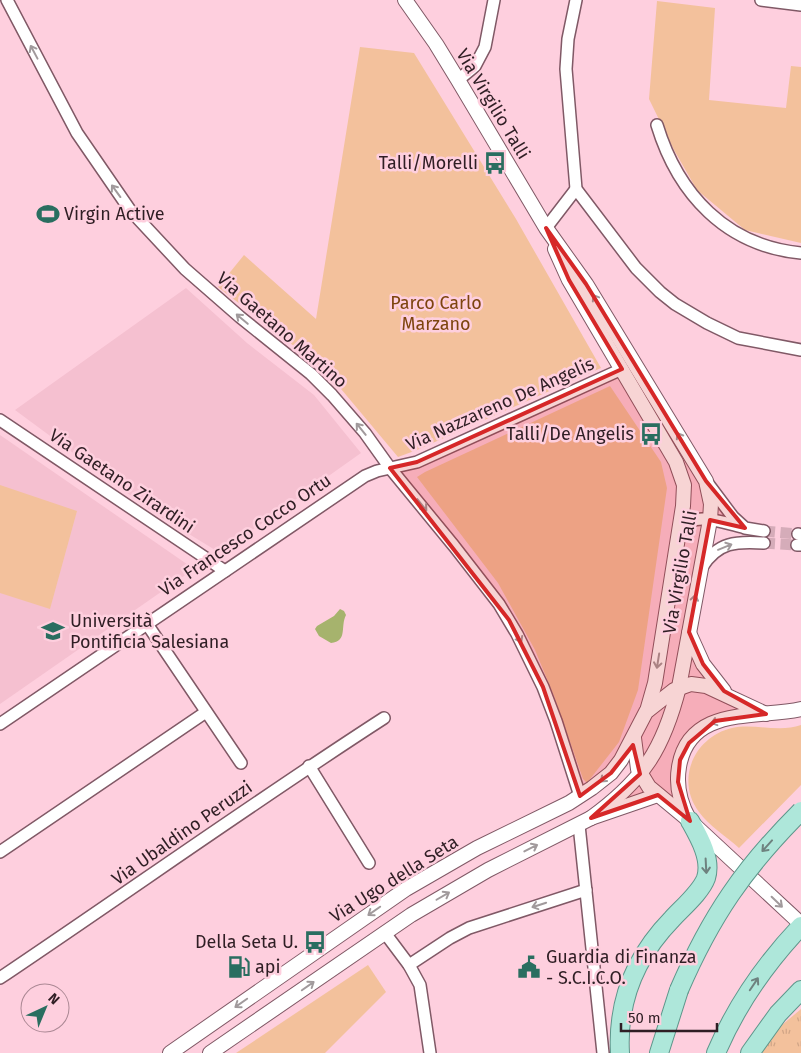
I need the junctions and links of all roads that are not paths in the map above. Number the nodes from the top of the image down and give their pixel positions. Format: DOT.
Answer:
graph roads {
  1 [pos="7,0"];
  2 [pos="405,0"];
  3 [pos="494,0"];
  4 [pos="576,0"];
  5 [pos="761,0"];
  6 [pos="801,5"];
  7 [pos="458,80"];
  8 [pos="657,125"];
  9 [pos="576,189"];
  10 [pos="546,228"];
  11 [pos="801,253"];
  12 [pos="801,350"];
  13 [pos="622,369"];
  14 [pos="0,420"];
  15 [pos="390,468"];
  16 [pos="706,481"];
  17 [pos="710,520"];
  18 [pos="680,527"];
  19 [pos="745,528"];
  20 [pos="764,531"];
  21 [pos="764,543"];
  22 [pos="225,571"];
  23 [pos="699,573"];
  24 [pos="147,624"];
  25 [pos="688,632"];
  26 [pos="679,687"];
  27 [pos="733,698"];
  28 [pos="801,709"];
  29 [pos="206,712"];
  30 [pos="646,712"];
  31 [pos="766,714"];
  32 [pos="384,718"];
  33 [pos="0,724"];
  34 [pos="634,737"];
  35 [pos="241,763"];
  36 [pos="309,766"];
  37 [pos="640,774"];
  38 [pos="658,795"];
  39 [pos="580,796"];
  40 [pos="801,811"];
  41 [pos="591,818"];
  42 [pos="690,821"];
  43 [pos="578,825"];
  44 [pos="0,852"];
  45 [pos="369,862"];
  46 [pos="586,890"];
  47 [pos="801,925"];
  48 [pos="385,933"];
  49 [pos="409,965"];
  50 [pos="0,978"];
  51 [pos="801,990"];
  52 [pos="170,1053"];
  53 [pos="210,1053"];
  54 [pos="430,1053"];
  55 [pos="604,1053"];
  56 [pos="620,1053"];
  57 [pos="659,1053"];
  58 [pos="716,1053"];
  59 [pos="750,1053"];
  15 -- 1 [label="street, Via Gaetano Martino, one-way"];
  2 -- 7 [label="street, Via Virgilio Talli"];
  3 -- 7 [label="street"];
  4 -- 9 [label="street"];
  5 -- 6 [label="street"];
  7 -- 10 [label="street, Via Virgilio Talli"];
  8 -- 11 [label="street"];
  9 -- 10 [label="street"];
  9 -- 12 [label="street"];
  10 -- 13 [label="street, Via Virgilio Talli"];
  16 -- 10 [label="street, Via Virgilio Talli, one-way"];
  13 -- 15 [label="street, Via Nazzareno De Angelis"];
  13 -- 18 [label="street, Via Virgilio Talli"];
  14 -- 22 [label="street, Via Gaetano Zirardini"];
  15 -- 22 [label="street, Via Francesco Cocco Ortu"];
  15 -- 39 [label="street, Via Gaetano Martino, one-way"];
  16 -- 17 [label="street, Via Virgilio Talli"];
  16 -- 19 [label="street"];
  17 -- 18 [label="street"];
  17 -- 19 [label="street"];
  17 -- 23 [label="street, Via Virgilio Talli"];
  18 -- 30 [label="street, Via Virgilio Talli, one-way"];
  19 -- 20 [label="street"];
  23 -- 21 [label="street, one-way"];
  22 -- 24 [label="street, Via Francesco Cocco Ortu"];
  25 -- 23 [label="street, Via Virgilio Talli, one-way"];
  24 -- 29 [label="street"];
  24 -- 33 [label="street, Via Francesco Cocco Ortu"];
  25 -- 26 [label="street, Via Virgilio Talli"];
  25 -- 27 [label="street"];
  26 -- 27 [label="street"];
  26 -- 30 [label="street"];
  26 -- 37 [label="street, Via Virgilio Talli"];
  27 -- 31 [label="street"];
  28 -- 31 [label="street"];
  29 -- 35 [label="street"];
  29 -- 44 [label="street"];
  30 -- 34 [label="street, Via Virgilio Talli"];
  31 -- 42 [label="street, one-way"];
  32 -- 36 [label="street, Via Ubaldino Peruzzi"];
  34 -- 37 [label="street"];
  34 -- 39 [label="street, Via Ugo della Seta, one-way"];
  36 -- 45 [label="street"];
  36 -- 50 [label="street, Via Ubaldino Peruzzi"];
  37 -- 38 [label="street"];
  37 -- 41 [label="street, Via Virgilio Talli"];
  38 -- 41 [label="street"];
  38 -- 42 [label="street"];
  39 -- 52 [label="street, Via Ugo della Seta, one-way"];
  40 -- 57 [label="main road, one-way, bridge"];
  41 -- 43 [label="street"];
  42 -- 47 [label="street, one-way"];
  42 -- 56 [label="main road, one-way"];
  43 -- 46 [label="street"];
  48 -- 43 [label="street, one-way"];
  46 -- 49 [label="street, one-way"];
  46 -- 55 [label="street"];
  58 -- 47 [label="main road, one-way"];
  48 -- 49 [label="street"];
  53 -- 48 [label="street, one-way"];
  49 -- 54 [label="street"];
  51 -- 59 [label="main road"];
}
